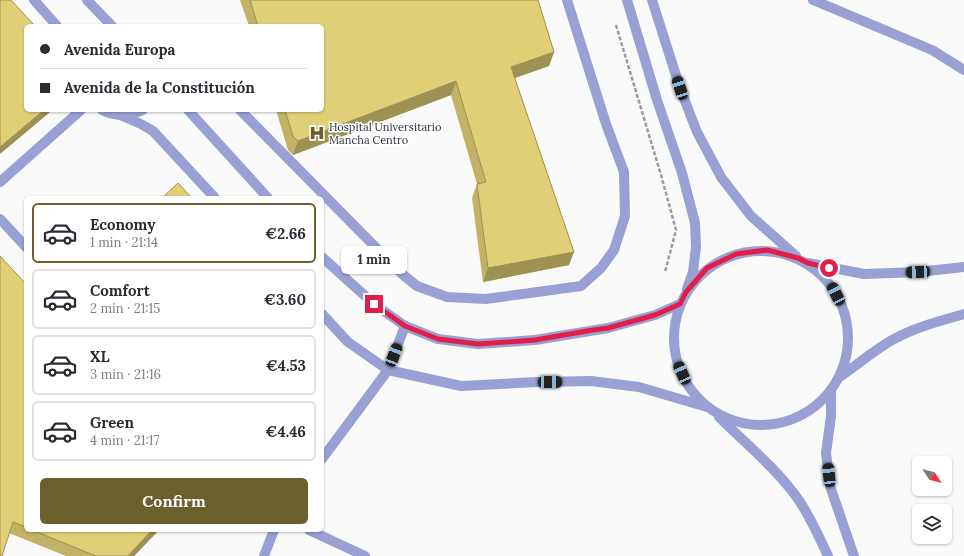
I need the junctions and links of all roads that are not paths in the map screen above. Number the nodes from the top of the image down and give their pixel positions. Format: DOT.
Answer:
graph roads {
  1 [pos="34,0"];
  2 [pos="87,0"];
  3 [pos="567,0"];
  4 [pos="627,0"];
  5 [pos="652,0"];
  6 [pos="813,0"];
  7 [pos="55,24"];
  8 [pos="110,24"];
  9 [pos="964,70"];
  10 [pos="79,112"];
  11 [pos="107,112"];
  12 [pos="138,112"];
  13 [pos="190,112"];
  14 [pos="242,112"];
  15 [pos="120,115"];
  16 [pos="0,182"];
  17 [pos="213,196"];
  18 [pos="266,196"];
  19 [pos="0,219"];
  20 [pos="24,245"];
  21 [pos="798,258"];
  22 [pos="324,259"];
  23 [pos="808,263"];
  24 [pos="964,267"];
  25 [pos="686,292"];
  26 [pos="680,304"];
  27 [pos="964,314"];
  28 [pos="324,316"];
  29 [pos="405,326"];
  30 [pos="388,370"];
  31 [pos="841,376"];
  32 [pos="831,392"];
  33 [pos="711,410"];
  34 [pos="324,456"];
  35 [pos="273,532"];
  36 [pos="313,532"];
  37 [pos="264,556"];
  38 [pos="365,556"];
  39 [pos="828,556"];
  40 [pos="854,556"];
  1 -- 7 [label="street"];
  2 -- 8 [label="street"];
  3 -- 14 [label="street"];
  4 -- 25 [label="street"];
  5 -- 21 [label="street"];
  6 -- 9 [label="street"];
  10 -- 16 [label="street"];
  11 -- 15 [label="street"];
  12 -- 15 [label="street"];
  13 -- 18 [label="street"];
  15 -- 17 [label="street"];
  19 -- 20 [label="street"];
  21 -- 23 [label="street"];
  21 -- 25 [label="street"];
  22 -- 29 [label="street"];
  23 -- 24 [label="street"];
  23 -- 31 [label="street"];
  25 -- 26 [label="street"];
  26 -- 29 [label="street"];
  26 -- 33 [label="street"];
  27 -- 31 [label="street"];
  28 -- 30 [label="street"];
  29 -- 30 [label="street"];
  30 -- 33 [label="street"];
  30 -- 34 [label="street"];
  31 -- 32 [label="street"];
  32 -- 33 [label="street"];
  32 -- 40 [label="street"];
  33 -- 39 [label="street"];
  35 -- 37 [label="street"];
  36 -- 38 [label="street"];
}
